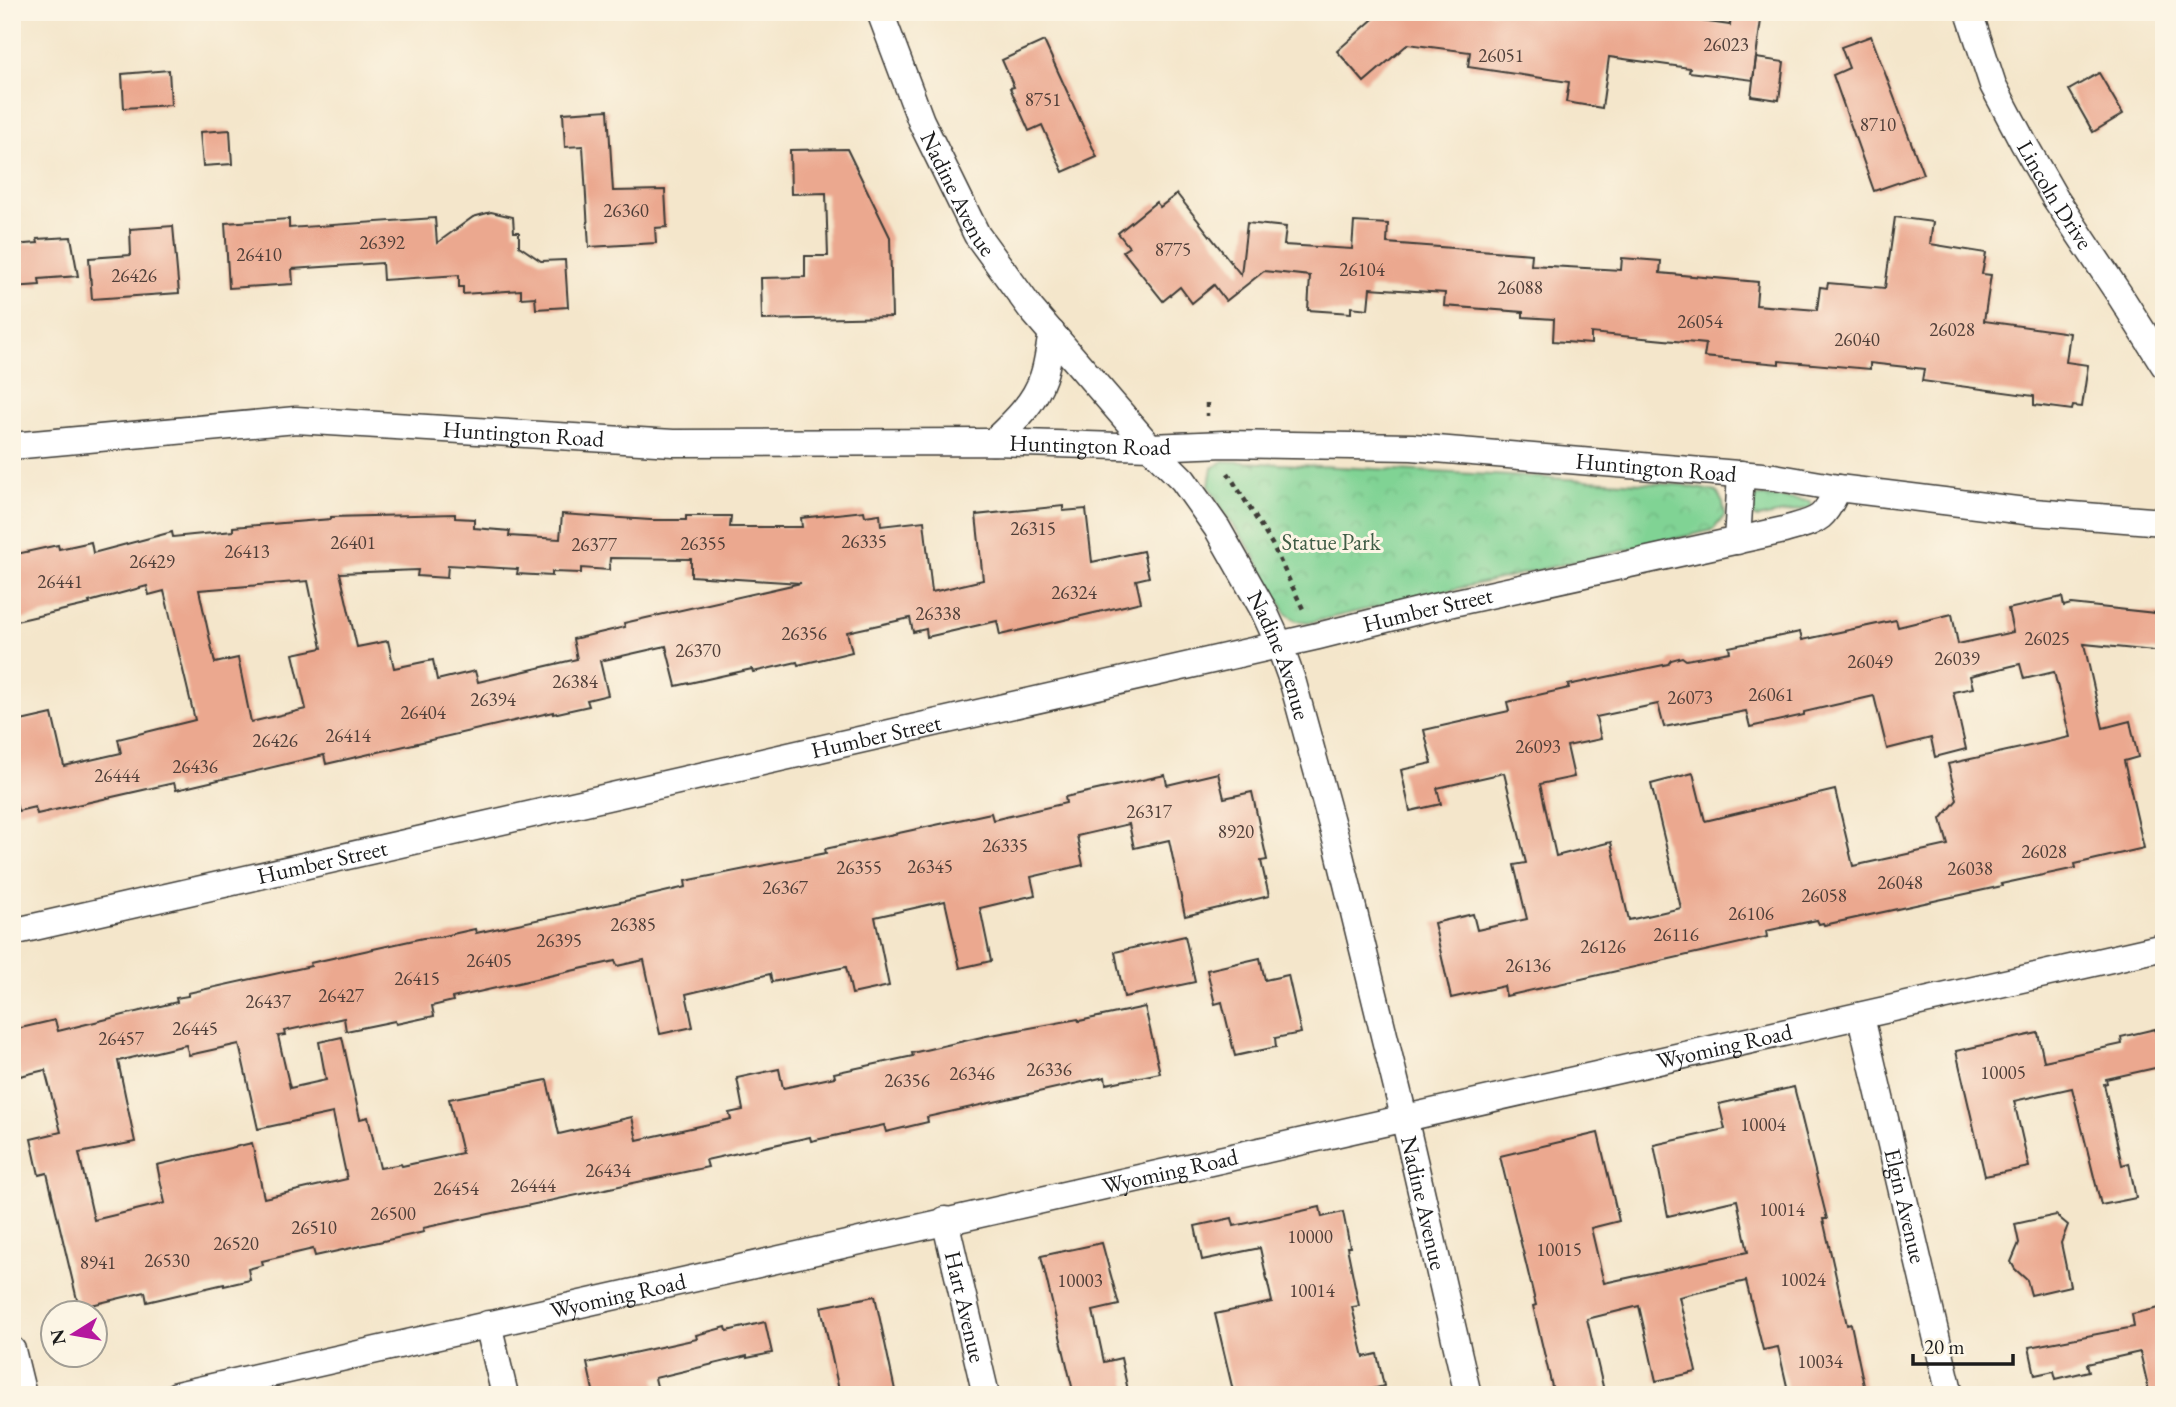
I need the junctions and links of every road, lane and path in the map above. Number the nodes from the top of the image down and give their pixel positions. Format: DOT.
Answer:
graph roads {
  1 [pos="880,12"];
  2 [pos="1969,12"];
  3 [pos="1052,333"];
  4 [pos="2164,365"];
  5 [pos="993,442"];
  6 [pos="12,446"];
  7 [pos="1150,447"];
  8 [pos="1223,465"];
  9 [pos="1741,474"];
  10 [pos="1838,488"];
  11 [pos="2164,501"];
  12 [pos="2137,520"];
  13 [pos="2164,522"];
  14 [pos="1737,541"];
  15 [pos="1304,612"];
  16 [pos="1279,644"];
  17 [pos="12,932"];
  18 [pos="2164,947"];
  19 [pos="1861,1017"];
  20 [pos="1404,1117"];
  21 [pos="945,1220"];
  22 [pos="488,1324"];
  23 [pos="12,1350"];
  24 [pos="23,1395"];
  25 [pos="177,1395"];
  26 [pos="505,1395"];
  27 [pos="986,1395"];
  28 [pos="1468,1395"];
  29 [pos="1950,1395"];
  1 -- 3 [label="street, Nadine Avenue"];
  2 -- 4 [label="street, Lincoln Drive"];
  3 -- 5 [label="street"];
  3 -- 7 [label="street, Nadine Avenue"];
  5 -- 6 [label="street, Huntington Road"];
  5 -- 7 [label="street, Huntington Road"];
  7 -- 9 [label="street, Huntington Road"];
  7 -- 16 [label="street, Nadine Avenue"];
  8 -- 15 [label="path"];
  9 -- 10 [label="street, Huntington Road"];
  9 -- 14 [label="street"];
  10 -- 12 [label="street, Huntington Road"];
  10 -- 14 [label="street, Humber Street"];
  11 -- 12 [label="street"];
  12 -- 13 [label="street, Huntington Road"];
  14 -- 16 [label="street, Humber Street"];
  16 -- 17 [label="street, Humber Street"];
  16 -- 20 [label="street, Nadine Avenue"];
  18 -- 19 [label="street, Wyoming Road"];
  19 -- 20 [label="street, Wyoming Road"];
  19 -- 29 [label="street, Elgin Avenue"];
  20 -- 21 [label="street, Wyoming Road"];
  20 -- 28 [label="street, Nadine Avenue"];
  21 -- 22 [label="street, Wyoming Road"];
  21 -- 27 [label="street, Hart Avenue"];
  22 -- 25 [label="street, Wyoming Road"];
  22 -- 26 [label="street"];
  23 -- 24 [label="street"];
}
